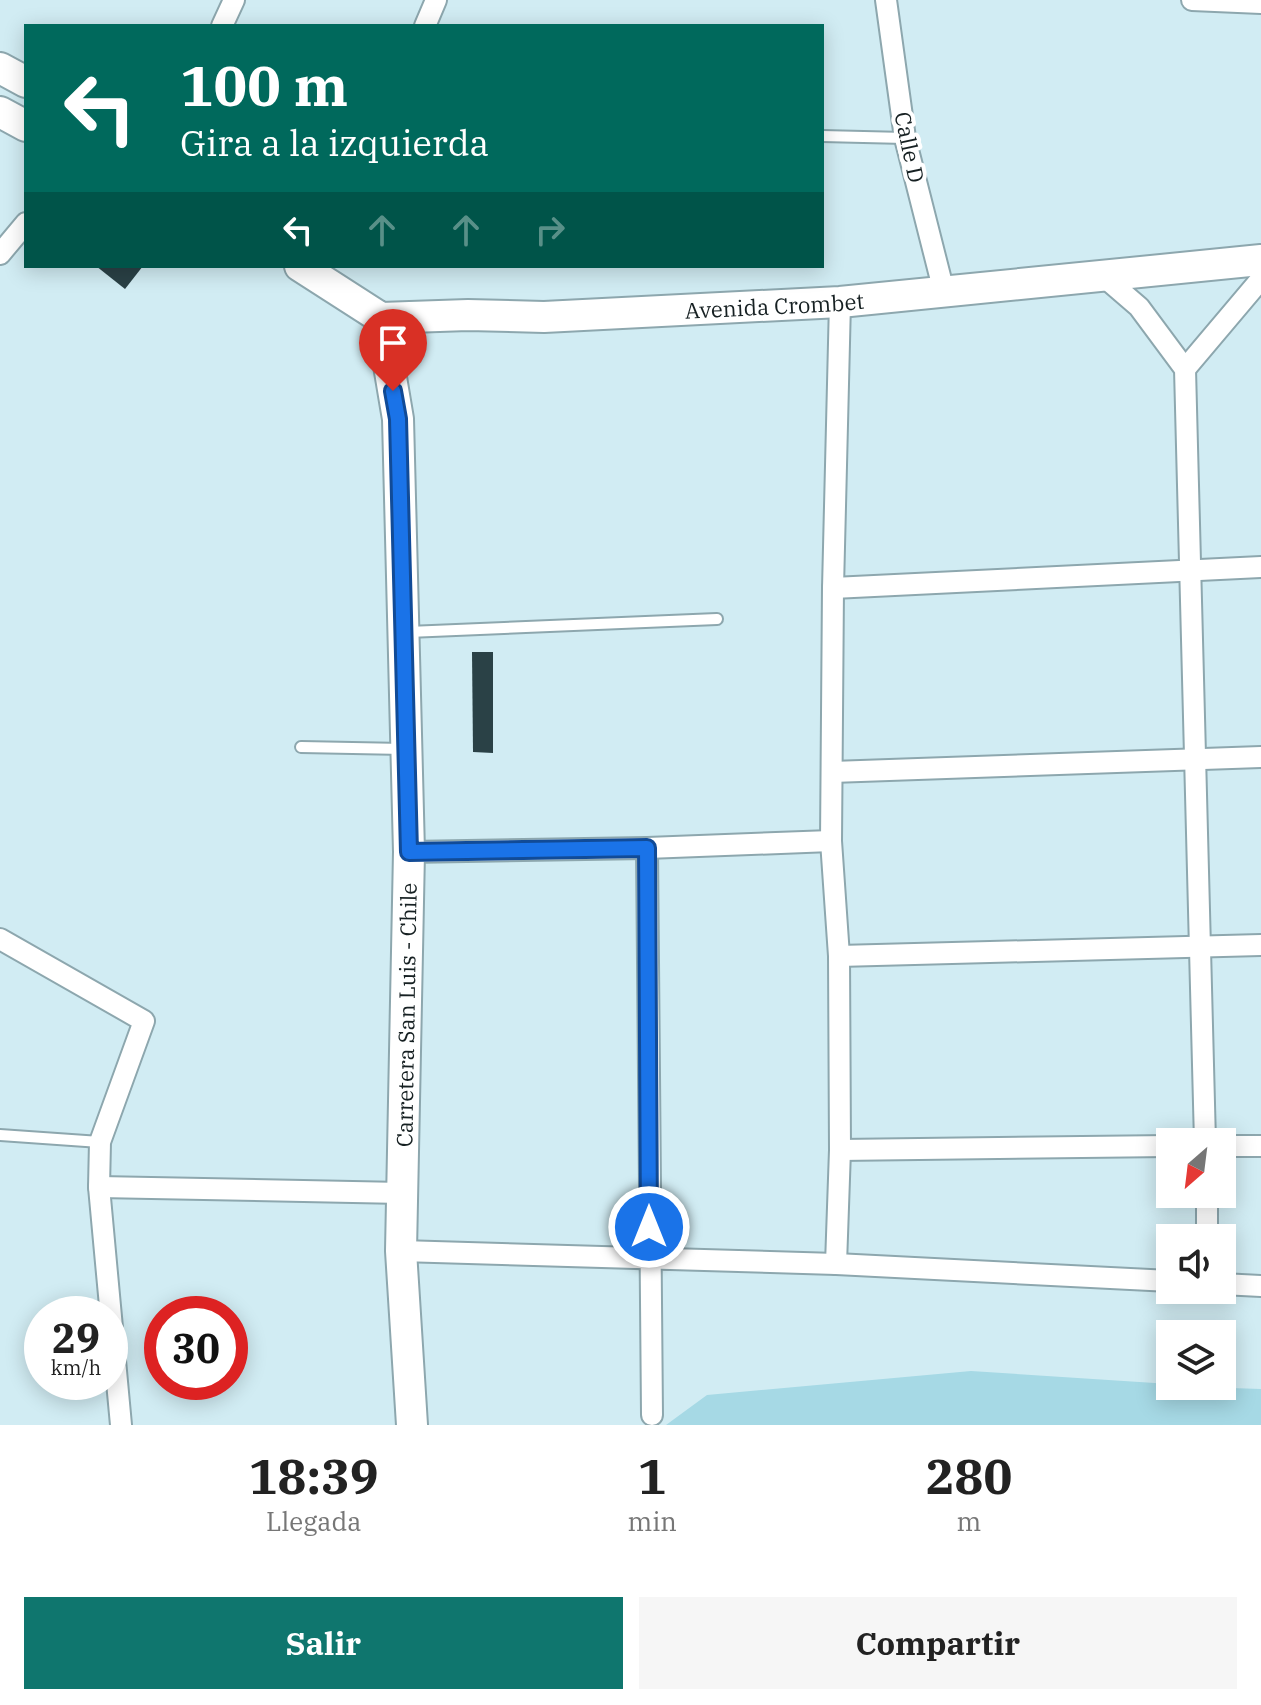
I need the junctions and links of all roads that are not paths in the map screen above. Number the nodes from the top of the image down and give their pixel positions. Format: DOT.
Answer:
graph roads {
  1 [pos="234,0"];
  2 [pos="436,0"];
  3 [pos="886,0"];
  4 [pos="1192,0"];
  5 [pos="1261,3"];
  6 [pos="223,24"];
  7 [pos="426,24"];
  8 [pos="0,68"];
  9 [pos="24,81"];
  10 [pos="0,112"];
  11 [pos="24,125"];
  12 [pos="824,136"];
  13 [pos="905,138"];
  14 [pos="24,225"];
  15 [pos="0,254"];
  16 [pos="1261,260"];
  17 [pos="315,270"];
  18 [pos="1103,276"];
  19 [pos="1261,279"];
  20 [pos="944,292"];
  21 [pos="840,302"];
  22 [pos="381,318"];
  23 [pos="1185,369"];
  24 [pos="1261,567"];
  25 [pos="1191,569"];
  26 [pos="833,588"];
  27 [pos="717,619"];
  28 [pos="403,632"];
  29 [pos="301,747"];
  30 [pos="406,749"];
  31 [pos="1261,757"];
  32 [pos="1194,759"];
  33 [pos="832,772"];
  34 [pos="831,841"];
  35 [pos="647,848"];
  36 [pos="409,852"];
  37 [pos="0,939"];
  38 [pos="1261,945"];
  39 [pos="1201,946"];
  40 [pos="839,956"];
  41 [pos="1205,1128"];
  42 [pos="0,1135"];
  43 [pos="100,1142"];
  44 [pos="1156,1146"];
  45 [pos="1236,1146"];
  46 [pos="1261,1146"];
  47 [pos="840,1150"];
  48 [pos="99,1187"];
  49 [pos="402,1193"];
  50 [pos="401,1251"];
  51 [pos="649,1259"];
  52 [pos="836,1264"];
  53 [pos="1156,1280"];
  54 [pos="1236,1285"];
  55 [pos="1261,1286"];
  56 [pos="652,1415"];
  57 [pos="121,1425"];
  58 [pos="412,1425"];
  1 -- 6 [label="street"];
  2 -- 7 [label="street"];
  3 -- 13 [label="street, Calle D"];
  4 -- 5 [label="street"];
  8 -- 9 [label="street"];
  10 -- 11 [label="street"];
  12 -- 13 [label="lane"];
  13 -- 20 [label="street, Calle D"];
  14 -- 15 [label="street"];
  16 -- 18 [label="street, Avenida Crombet"];
  17 -- 22 [label="street"];
  18 -- 20 [label="street, Avenida Crombet"];
  18 -- 23 [label="street"];
  19 -- 23 [label="street"];
  20 -- 21 [label="street, Avenida Crombet"];
  21 -- 22 [label="street, Avenida Crombet"];
  21 -- 26 [label="street"];
  22 -- 28 [label="street, Carretera San Luis - Chile"];
  23 -- 25 [label="street"];
  24 -- 25 [label="street"];
  25 -- 26 [label="street"];
  25 -- 32 [label="street"];
  26 -- 33 [label="street"];
  27 -- 28 [label="lane"];
  28 -- 30 [label="street, Carretera San Luis - Chile"];
  29 -- 30 [label="lane"];
  30 -- 36 [label="street, Carretera San Luis - Chile"];
  31 -- 32 [label="street"];
  32 -- 33 [label="street"];
  32 -- 39 [label="street"];
  33 -- 34 [label="street"];
  34 -- 35 [label="street"];
  34 -- 40 [label="street"];
  35 -- 36 [label="street"];
  35 -- 51 [label="street"];
  36 -- 49 [label="street, Carretera San Luis - Chile"];
  37 -- 43 [label="street"];
  38 -- 39 [label="street"];
  39 -- 40 [label="street"];
  39 -- 41 [label="street"];
  40 -- 47 [label="street"];
  42 -- 43 [label="lane"];
  43 -- 48 [label="street"];
  44 -- 47 [label="street"];
  45 -- 46 [label="street"];
  47 -- 52 [label="street"];
  48 -- 49 [label="street"];
  48 -- 57 [label="street"];
  49 -- 50 [label="street, Carretera San Luis - Chile"];
  50 -- 51 [label="street"];
  50 -- 58 [label="street, Carretera San Luis - Chile"];
  51 -- 52 [label="street"];
  51 -- 56 [label="street"];
  52 -- 53 [label="street"];
  54 -- 55 [label="street"];
}
